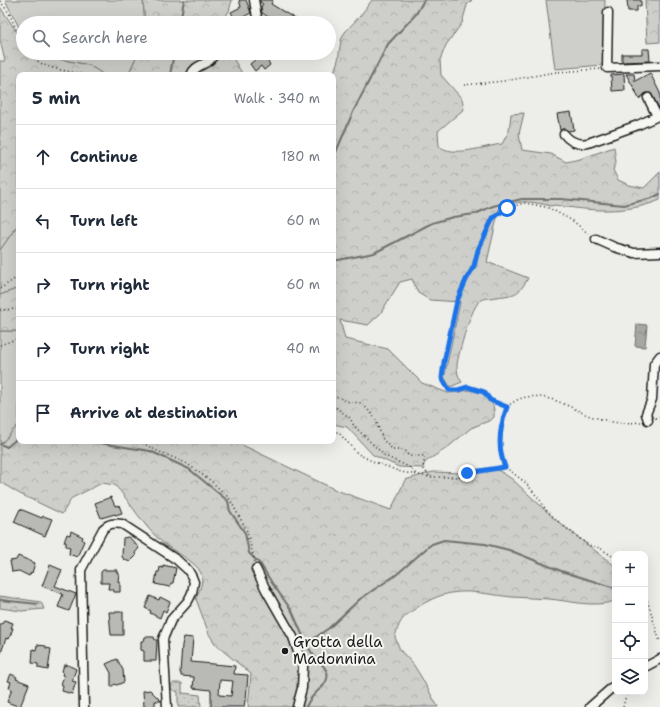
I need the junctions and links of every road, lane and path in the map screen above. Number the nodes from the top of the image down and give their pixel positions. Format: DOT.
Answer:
graph roads {
  1 [pos="254,0"];
  2 [pos="0,1"];
  3 [pos="608,12"];
  4 [pos="257,16"];
  5 [pos="16,29"];
  6 [pos="37,60"];
  7 [pos="209,60"];
  8 [pos="660,66"];
  9 [pos="607,68"];
  10 [pos="71,72"];
  11 [pos="192,72"];
  12 [pos="464,85"];
  13 [pos="648,98"];
  14 [pos="659,116"];
  15 [pos="564,134"];
  16 [pos="596,239"];
  17 [pos="660,252"];
  18 [pos="16,278"];
  19 [pos="0,289"];
  20 [pos="16,309"];
  21 [pos="0,310"];
  22 [pos="16,339"];
  23 [pos="0,345"];
  24 [pos="660,356"];
  25 [pos="336,396"];
  26 [pos="336,407"];
  27 [pos="507,407"];
  28 [pos="660,417"];
  29 [pos="648,420"];
  30 [pos="336,432"];
  31 [pos="144,444"];
  32 [pos="505,467"];
  33 [pos="416,474"];
  34 [pos="430,477"];
  35 [pos="612,556"];
  36 [pos="256,569"];
  37 [pos="648,603"];
  38 [pos="660,642"];
  39 [pos="660,659"];
  40 [pos="648,665"];
  41 [pos="612,688"];
  42 [pos="626,695"];
  43 [pos="84,707"];
  44 [pos="167,707"];
  45 [pos="296,707"];
  46 [pos="590,707"];
  47 [pos="623,707"];
  1 -- 4 [label="street"];
  2 -- 5 [label="path"];
  3 -- 9 [label="street"];
  6 -- 10 [label="path"];
  7 -- 11 [label="street"];
  8 -- 9 [label="street"];
  9 -- 12 [label="path"];
  13 -- 14 [label="street"];
  14 -- 15 [label="street"];
  16 -- 17 [label="street"];
  16 -- 27 [label="path"];
  18 -- 19 [label="path"];
  20 -- 21 [label="path"];
  22 -- 23 [label="path"];
  24 -- 29 [label="street"];
  25 -- 34 [label="path"];
  26 -- 33 [label="path"];
  27 -- 29 [label="path"];
  27 -- 32 [label="path"];
  28 -- 29 [label="path"];
  30 -- 33 [label="path"];
  31 -- 36 [label="path"];
  32 -- 34 [label="path"];
  32 -- 35 [label="path"];
  33 -- 34 [label="path"];
  36 -- 45 [label="street"];
  37 -- 38 [label="path"];
  39 -- 40 [label="street"];
  41 -- 46 [label="street"];
  42 -- 47 [label="path"];
  43 -- 44 [label="street"];
}
